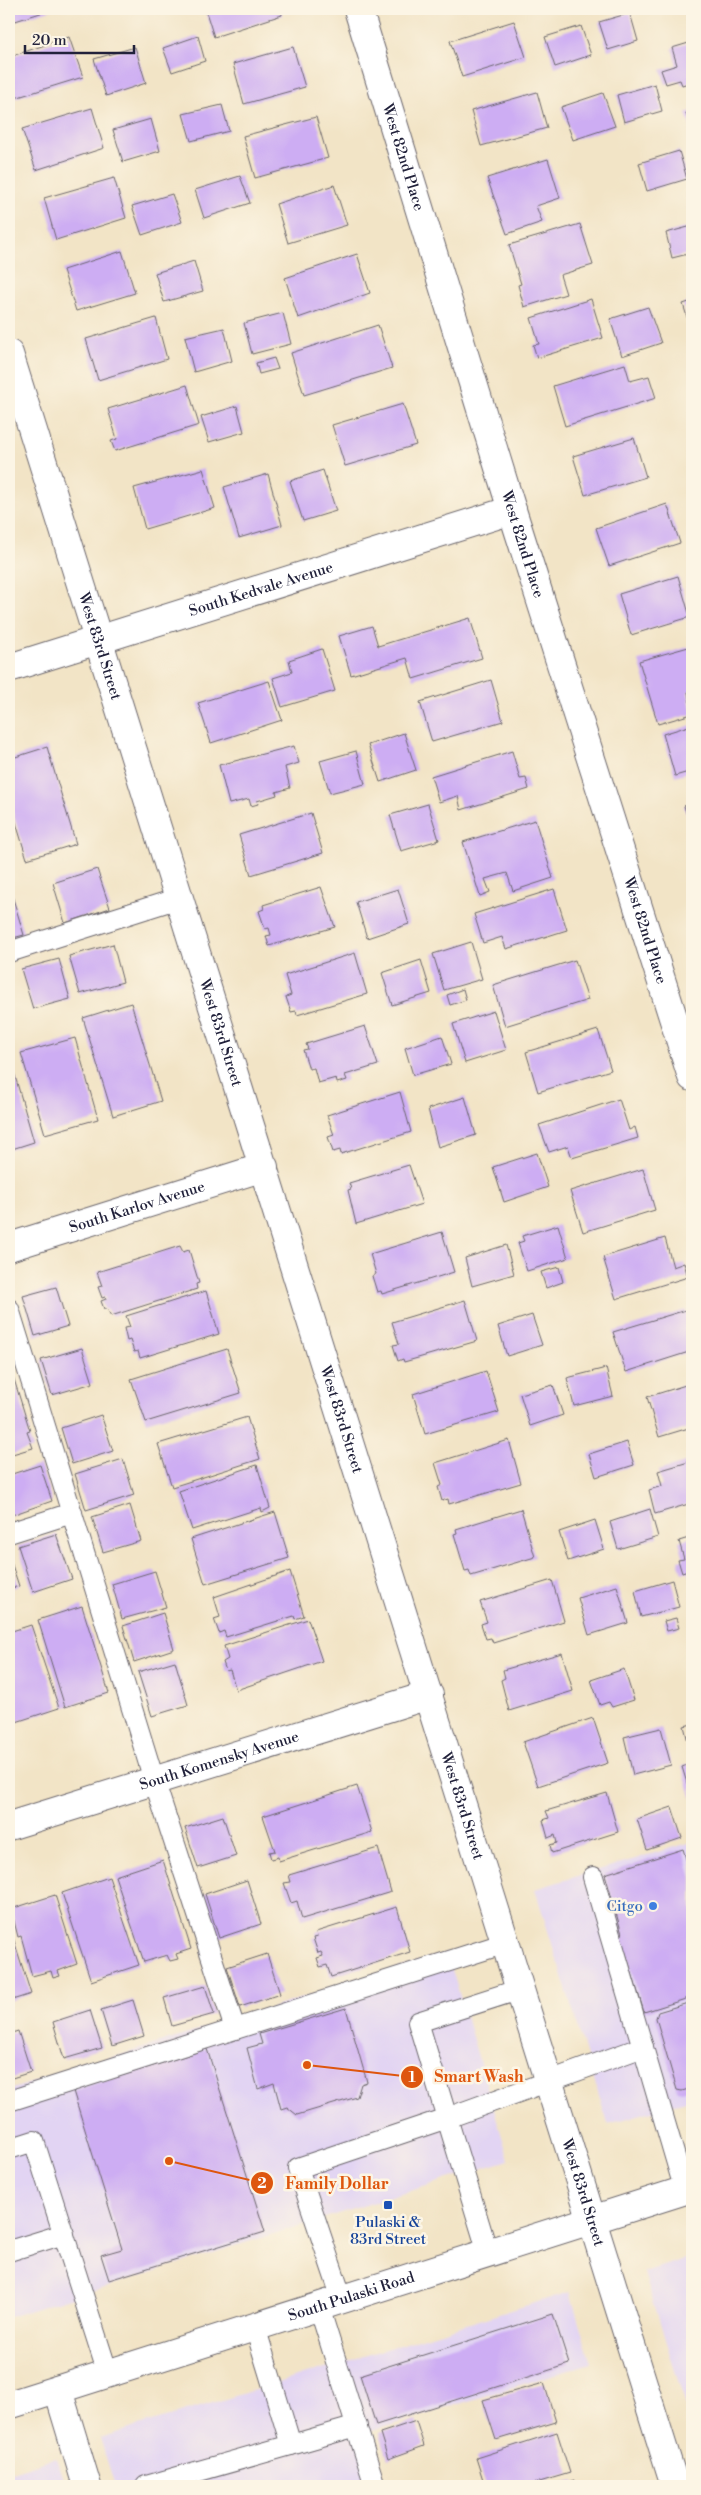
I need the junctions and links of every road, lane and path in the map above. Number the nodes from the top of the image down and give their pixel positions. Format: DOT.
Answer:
graph roads {
  1 [pos="358,9"];
  2 [pos="9,354"];
  3 [pos="512,510"];
  4 [pos="98,640"];
  5 [pos="9,668"];
  6 [pos="179,898"];
  7 [pos="9,952"];
  8 [pos="692,1077"];
  9 [pos="264,1167"];
  10 [pos="9,1247"];
  11 [pos="9,1309"];
  12 [pos="72,1513"];
  13 [pos="9,1533"];
  14 [pos="429,1695"];
  15 [pos="154,1780"];
  16 [pos="9,1826"];
  17 [pos="593,1877"];
  18 [pos="506,1943"];
  19 [pos="521,1989"];
  20 [pos="234,2029"];
  21 [pos="643,2047"];
  22 [pos="550,2082"];
  23 [pos="9,2101"];
  24 [pos="447,2118"];
  25 [pos="9,2149"];
  26 [pos="689,2189"];
  27 [pos="593,2219"];
  28 [pos="64,2234"];
  29 [pos="9,2251"];
  30 [pos="488,2253"];
  31 [pos="330,2303"];
  32 [pos="255,2327"];
  33 [pos="108,2374"];
  34 [pos="58,2390"];
  35 [pos="9,2405"];
  36 [pos="357,2426"];
  37 [pos="291,2445"];
  38 [pos="87,2486"];
  39 [pos="146,2486"];
  40 [pos="375,2486"];
  41 [pos="675,2486"];
  1 -- 3 [label="street, West 82nd Place"];
  2 -- 4 [label="street, West 83rd Street"];
  3 -- 4 [label="street, South Kedvale Avenue"];
  3 -- 8 [label="street, West 82nd Place"];
  4 -- 5 [label="street, South Kedvale Avenue"];
  4 -- 6 [label="street, West 83rd Street"];
  6 -- 7 [label="lane"];
  6 -- 9 [label="street, West 83rd Street"];
  9 -- 10 [label="street, South Karlov Avenue"];
  9 -- 14 [label="street, West 83rd Street"];
  11 -- 12 [label="lane"];
  12 -- 13 [label="lane"];
  12 -- 15 [label="lane"];
  14 -- 15 [label="street, South Komensky Avenue"];
  14 -- 18 [label="street, West 83rd Street"];
  15 -- 16 [label="street, South Komensky Avenue"];
  15 -- 20 [label="lane"];
  17 -- 21 [label="lane"];
  18 -- 19 [label="street, West 83rd Street"];
  18 -- 20 [label="lane"];
  19 -- 22 [label="street, West 83rd Street"];
  19 -- 24 [label="lane"];
  20 -- 23 [label="lane"];
  21 -- 22 [label="lane"];
  21 -- 26 [label="lane"];
  22 -- 24 [label="lane"];
  22 -- 27 [label="street, West 83rd Street"];
  24 -- 30 [label="lane"];
  24 -- 31 [label="lane"];
  25 -- 28 [label="lane"];
  26 -- 27 [label="street, South Pulaski Road"];
  27 -- 30 [label="street, South Pulaski Road"];
  27 -- 41 [label="street, West 83rd Street"];
  28 -- 29 [label="lane"];
  28 -- 33 [label="lane"];
  30 -- 31 [label="street, South Pulaski Road"];
  31 -- 32 [label="street, South Pulaski Road"];
  31 -- 36 [label="lane"];
  32 -- 33 [label="street, South Pulaski Road"];
  32 -- 37 [label="lane"];
  33 -- 34 [label="street, South Pulaski Road"];
  34 -- 35 [label="street, South Pulaski Road"];
  34 -- 38 [label="street"];
  36 -- 37 [label="lane"];
  36 -- 40 [label="lane"];
  37 -- 39 [label="lane"];
}
